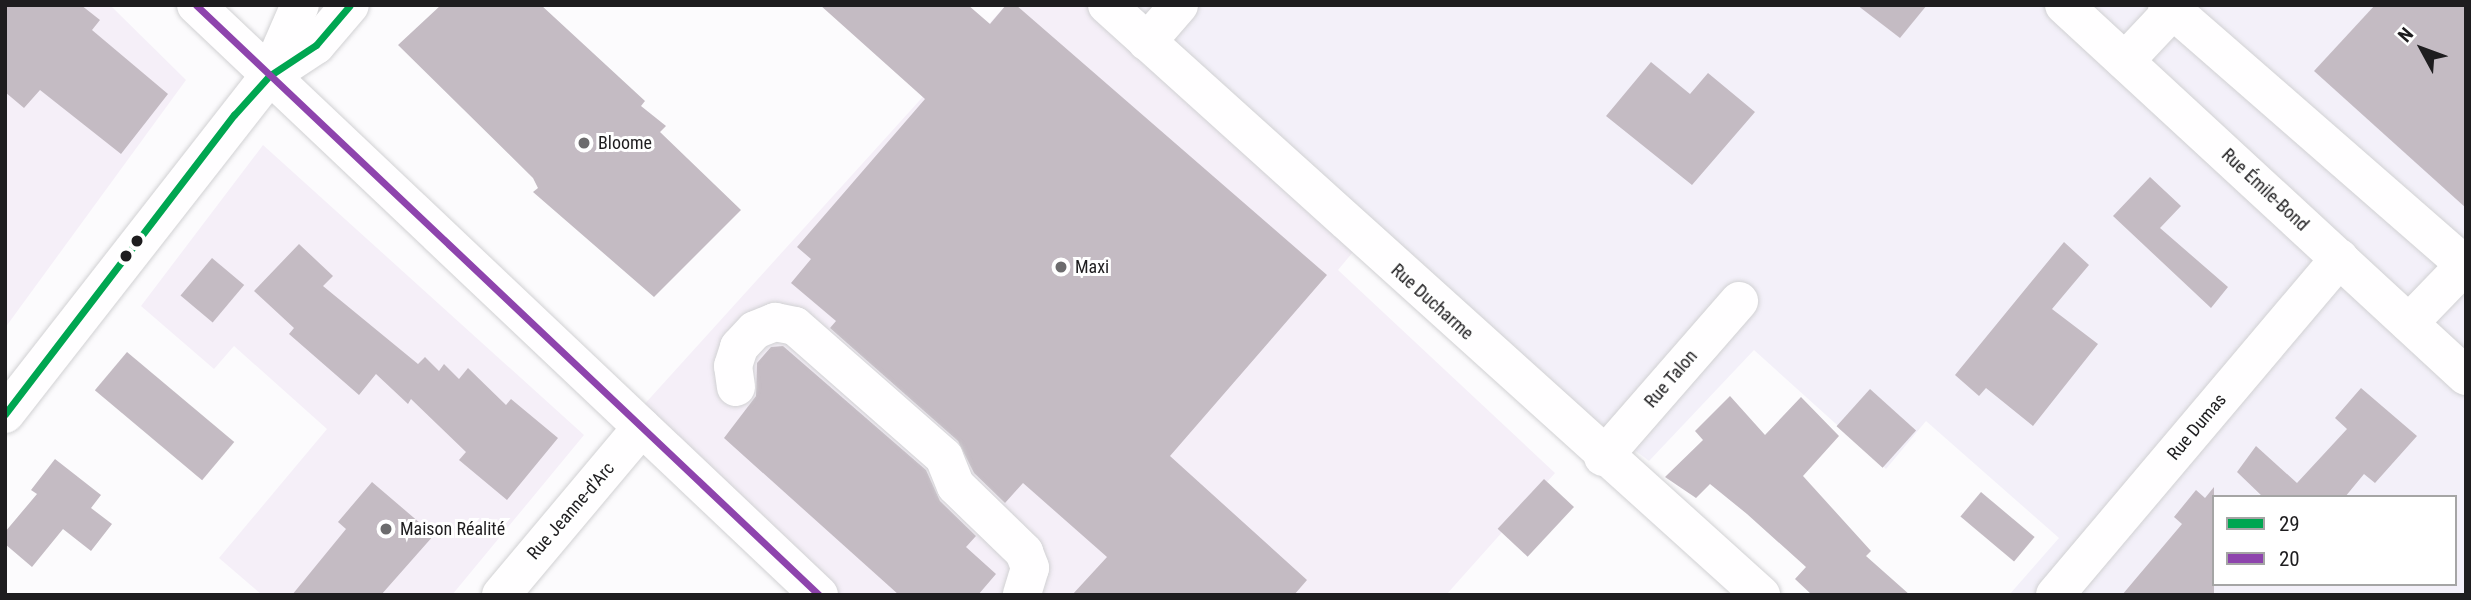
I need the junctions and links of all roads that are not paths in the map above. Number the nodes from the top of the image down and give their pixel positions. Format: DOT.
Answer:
graph roads {
  1 [pos="196,5"];
  2 [pos="300,5"];
  3 [pos="350,5"];
  4 [pos="1107,5"];
  5 [pos="1179,5"];
  6 [pos="2064,5"];
  7 [pos="2170,8"];
  8 [pos="1147,42"];
  9 [pos="2125,61"];
  10 [pos="269,76"];
  11 [pos="2340,258"];
  12 [pos="2465,266"];
  13 [pos="1739,301"];
  14 [pos="2409,323"];
  15 [pos="2466,376"];
  16 [pos="736,387"];
  17 [pos="7,407"];
  18 [pos="642,428"];
  19 [pos="1603,457"];
  20 [pos="1744,589"];
  21 [pos="501,595"];
  22 [pos="818,595"];
  23 [pos="1022,595"];
  24 [pos="2055,595"];
  1 -- 10 [label="street"];
  2 -- 10 [label="street"];
  3 -- 10 [label="street"];
  4 -- 8 [label="street, Rue Ducharme"];
  5 -- 8 [label="street"];
  6 -- 9 [label="street, Rue Émile-Bond"];
  7 -- 9 [label="street"];
  7 -- 12 [label="street"];
  8 -- 19 [label="street, Rue Ducharme"];
  9 -- 11 [label="street, Rue Émile-Bond"];
  10 -- 17 [label="street"];
  10 -- 18 [label="street"];
  11 -- 14 [label="street, Rue Émile-Bond"];
  11 -- 24 [label="street, Rue Dumas"];
  12 -- 14 [label="street"];
  13 -- 19 [label="street, Rue Talon"];
  14 -- 15 [label="street, Rue Émile-Bond"];
  16 -- 23 [label="street"];
  18 -- 21 [label="street, Rue Jeanne-d'Arc"];
  18 -- 22 [label="street"];
  19 -- 20 [label="street, Rue Ducharme"];
}
